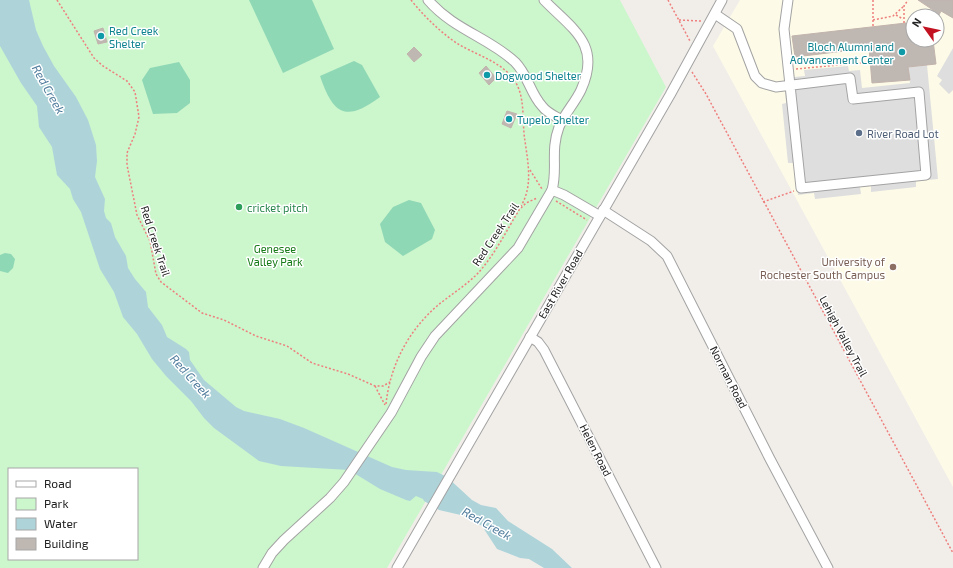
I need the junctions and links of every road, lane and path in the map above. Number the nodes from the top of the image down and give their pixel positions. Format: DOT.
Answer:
graph roads {
  1 [pos="57,0"];
  2 [pos="411,0"];
  3 [pos="428,0"];
  4 [pos="544,0"];
  5 [pos="668,0"];
  6 [pos="722,0"];
  7 [pos="788,0"];
  8 [pos="873,0"];
  9 [pos="908,0"];
  10 [pos="904,6"];
  11 [pos="896,15"];
  12 [pos="713,18"];
  13 [pos="904,19"];
  14 [pos="679,20"];
  15 [pos="873,20"];
  16 [pos="904,23"];
  17 [pos="873,26"];
  18 [pos="692,45"];
  19 [pos="870,62"];
  20 [pos="687,64"];
  21 [pos="792,64"];
  22 [pos="790,85"];
  23 [pos="562,120"];
  24 [pos="529,169"];
  25 [pos="801,188"];
  26 [pos="550,194"];
  27 [pos="763,202"];
  28 [pos="519,210"];
  29 [pos="601,213"];
  30 [pos="587,220"];
  31 [pos="530,337"];
  32 [pos="390,382"];
  33 [pos="375,386"];
  34 [pos="388,409"];
  35 [pos="953,554"];
  36 [pos="399,567"];
  37 [pos="263,568"];
  38 [pos="656,568"];
  39 [pos="828,568"];
  1 -- 33 [label="path, Red Creek Trail"];
  2 -- 24 [label="path"];
  3 -- 23 [label="street"];
  4 -- 23 [label="street"];
  5 -- 14 [label="path"];
  6 -- 12 [label="street, East River Road"];
  7 -- 22 [label="street"];
  8 -- 15 [label="path"];
  9 -- 10 [label="path"];
  10 -- 11 [label="path"];
  10 -- 13 [label="path"];
  11 -- 13 [label="path"];
  11 -- 15 [label="path"];
  12 -- 14 [label="path"];
  12 -- 20 [label="street, East River Road"];
  12 -- 22 [label="street"];
  13 -- 16 [label="path"];
  14 -- 18 [label="path"];
  15 -- 17 [label="path"];
  19 -- 21 [label="path"];
  20 -- 27 [label="path, Lehigh Valley Trail"];
  20 -- 29 [label="street, East River Road"];
  22 -- 25 [label="street"];
  22 -- 25 [label="street"];
  23 -- 26 [label="street"];
  24 -- 26 [label="path"];
  24 -- 28 [label="path"];
  25 -- 27 [label="path"];
  26 -- 28 [label="path, Red Creek Trail"];
  26 -- 29 [label="street, Norman Road"];
  26 -- 30 [label="path"];
  26 -- 34 [label="street"];
  27 -- 35 [label="path, Lehigh Valley Trail"];
  28 -- 32 [label="path, Red Creek Trail"];
  29 -- 31 [label="street, East River Road"];
  29 -- 39 [label="street, Norman Road"];
  31 -- 36 [label="street, East River Road"];
  31 -- 38 [label="street, Helen Road"];
  32 -- 33 [label="path"];
  32 -- 34 [label="path, Red Creek Trail"];
  33 -- 34 [label="path"];
  34 -- 37 [label="street"];
}
